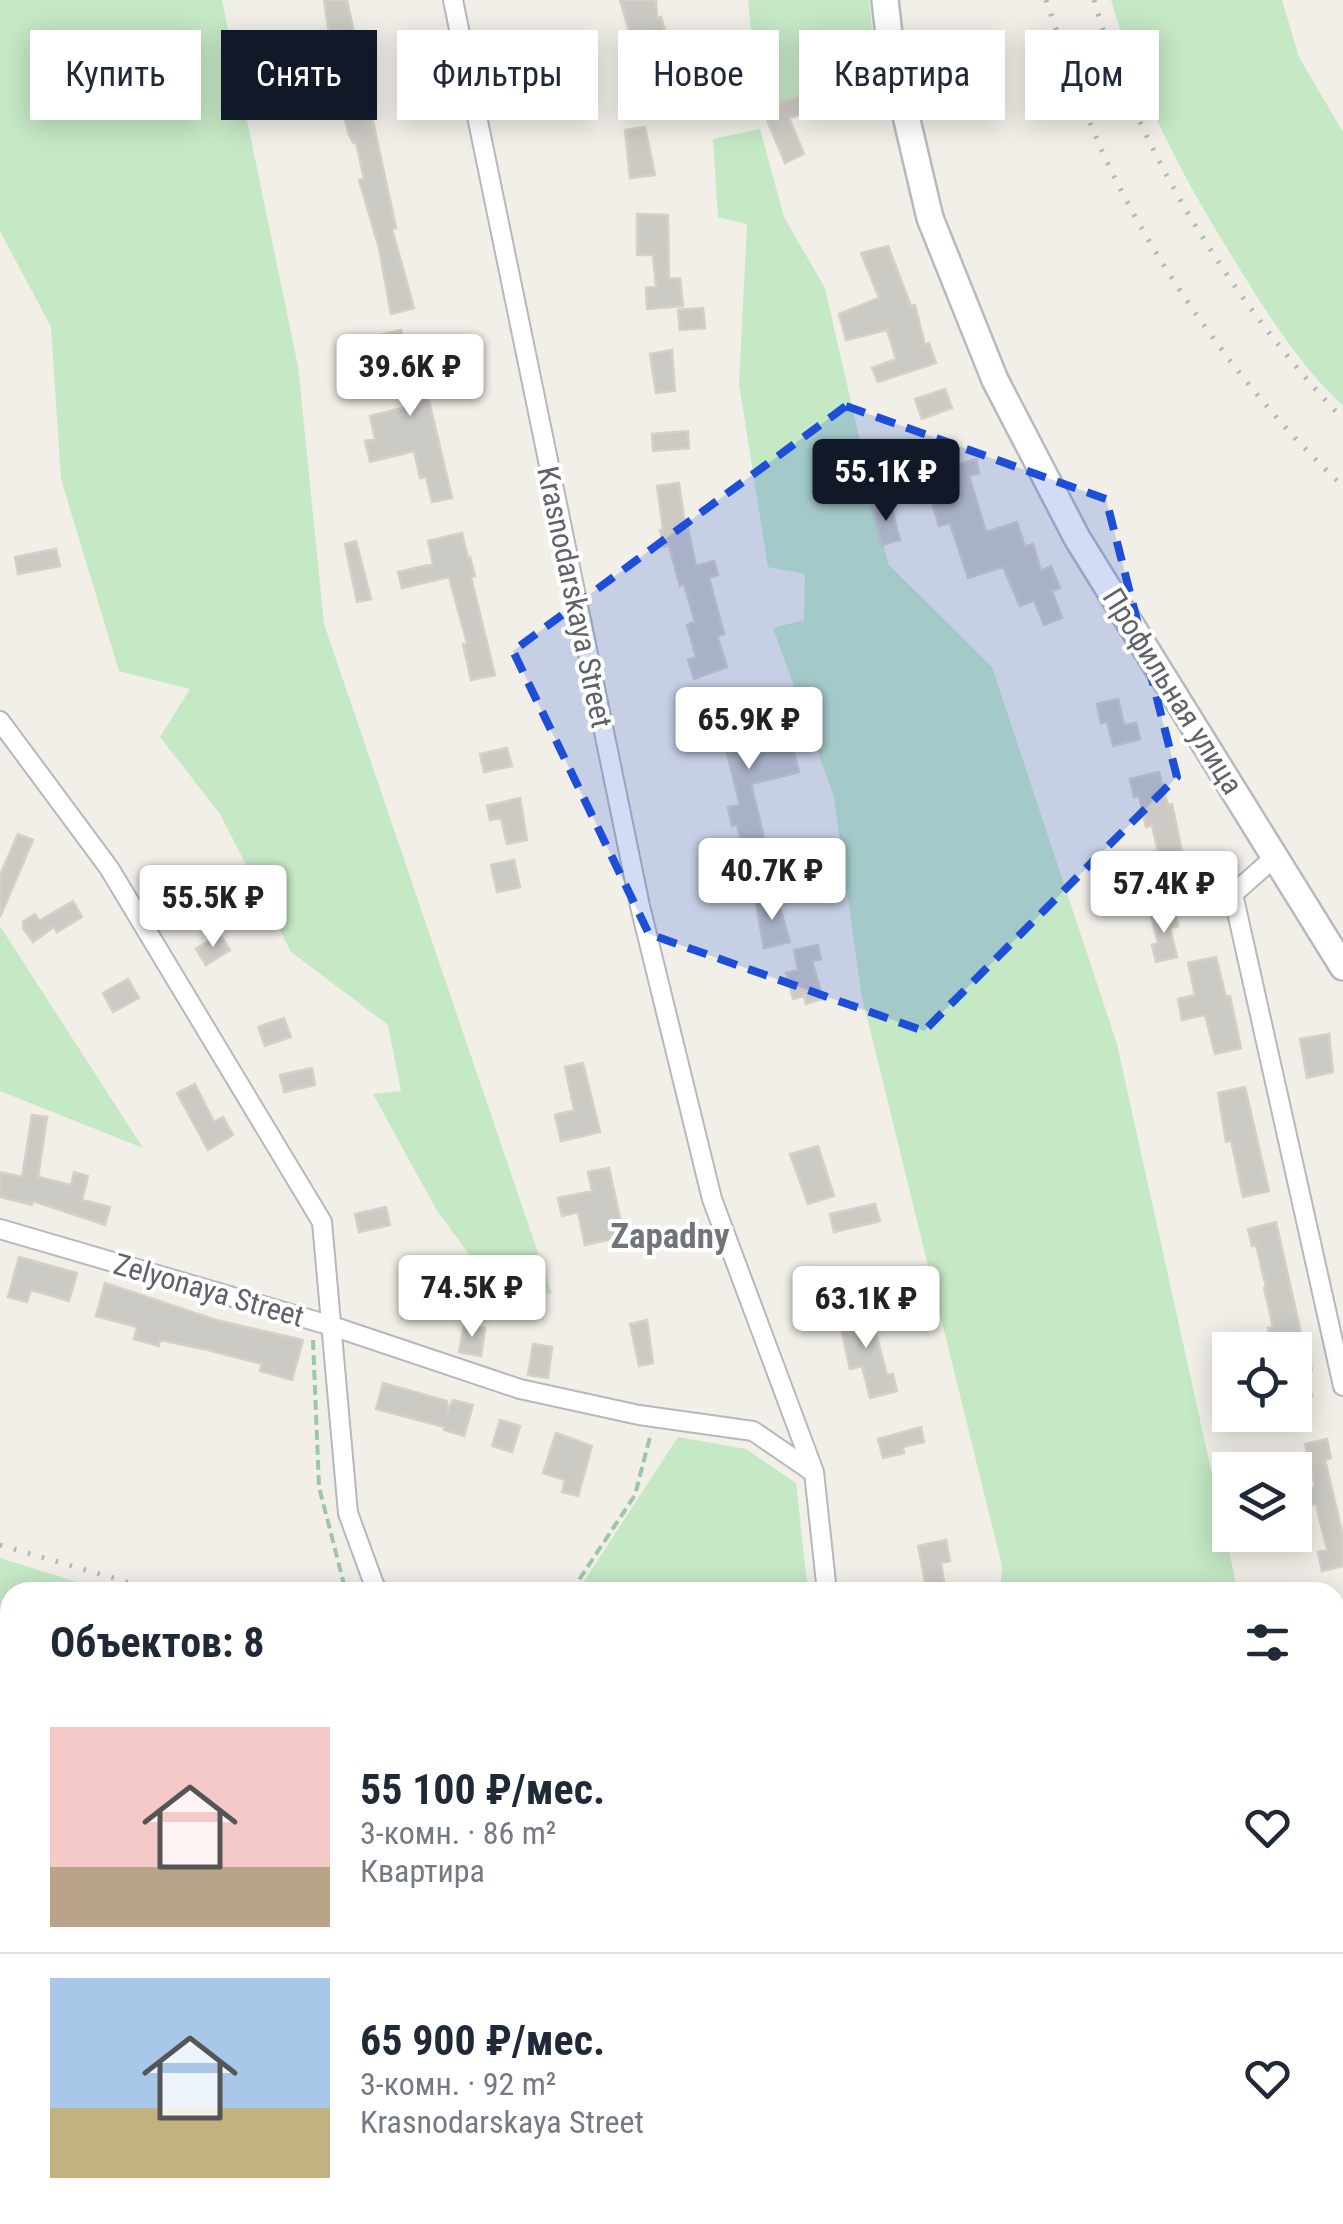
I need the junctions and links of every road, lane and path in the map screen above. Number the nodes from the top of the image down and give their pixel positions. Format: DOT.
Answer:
graph roads {
  1 [pos="453,0"];
  2 [pos="885,0"];
  3 [pos="0,721"];
  4 [pos="1276,856"];
  5 [pos="1343,966"];
  6 [pos="0,1229"];
  7 [pos="312,1320"];
  8 [pos="332,1326"];
  9 [pos="1343,1386"];
  10 [pos="655,1418"];
  11 [pos="814,1472"];
  12 [pos="343,1582"];
  13 [pos="375,1582"];
  14 [pos="578,1582"];
  15 [pos="826,1582"];
  1 -- 11 [label="street, Krasnodarskaya Street"];
  2 -- 4 [label="main road, Профильная улица"];
  3 -- 8 [label="street"];
  4 -- 5 [label="main road, Профильная улица"];
  4 -- 9 [label="street"];
  6 -- 7 [label="street, Zelyonaya Street"];
  7 -- 8 [label="street, Zelyonaya Street"];
  7 -- 12 [label="path"];
  8 -- 10 [label="street, Zelyonaya Street"];
  8 -- 13 [label="street"];
  10 -- 11 [label="street, Zelyonaya Street"];
  10 -- 14 [label="path"];
  11 -- 15 [label="street, Krasnodarskaya Street"];
}
